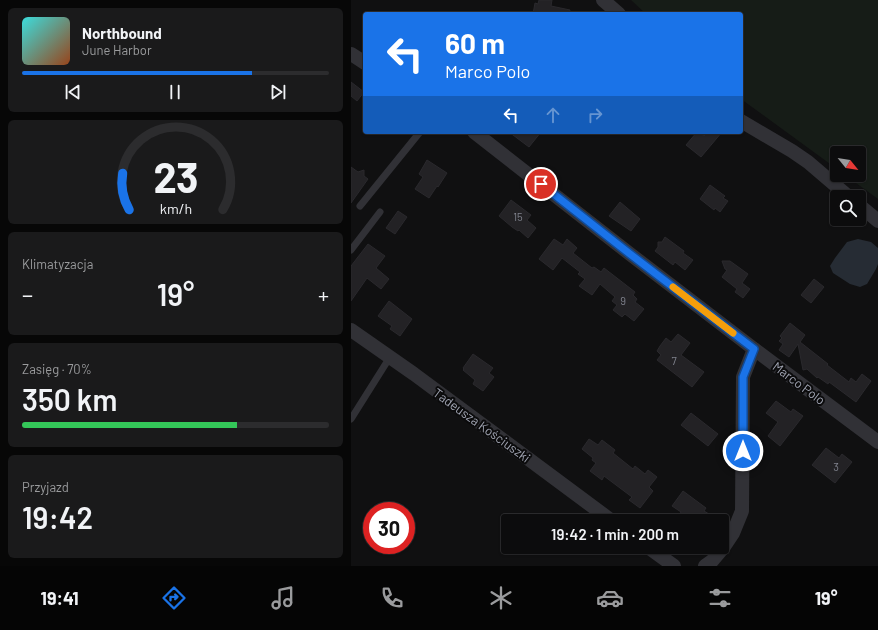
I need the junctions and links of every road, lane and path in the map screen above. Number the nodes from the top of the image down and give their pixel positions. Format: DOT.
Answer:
graph roads {
  1 [pos="603,0"];
  2 [pos="617,12"];
  3 [pos="351,54"];
  4 [pos="363,62"];
  5 [pos="743,122"];
  6 [pos="418,134"];
  7 [pos="477,134"];
  8 [pos="841,190"];
  9 [pos="360,206"];
  10 [pos="866,211"];
  11 [pos="380,212"];
  12 [pos="878,221"];
  13 [pos="351,250"];
  14 [pos="351,330"];
  15 [pos="754,349"];
  16 [pos="390,357"];
  17 [pos="351,420"];
  18 [pos="878,442"];
  19 [pos="603,514"];
  20 [pos="658,554"];
  21 [pos="674,566"];
  22 [pos="705,566"];
  1 -- 2 [label="street"];
  3 -- 4 [label="street"];
  5 -- 8 [label="street"];
  6 -- 9 [label="lane"];
  7 -- 15 [label="street, Marco Polo"];
  10 -- 12 [label="street"];
  11 -- 13 [label="lane"];
  14 -- 16 [label="street, Tadeusza Kościuszki"];
  15 -- 18 [label="street, Marco Polo"];
  15 -- 22 [label="street"];
  16 -- 17 [label="lane"];
  16 -- 19 [label="street, Tadeusza Kościuszki"];
  20 -- 21 [label="street"];
}
